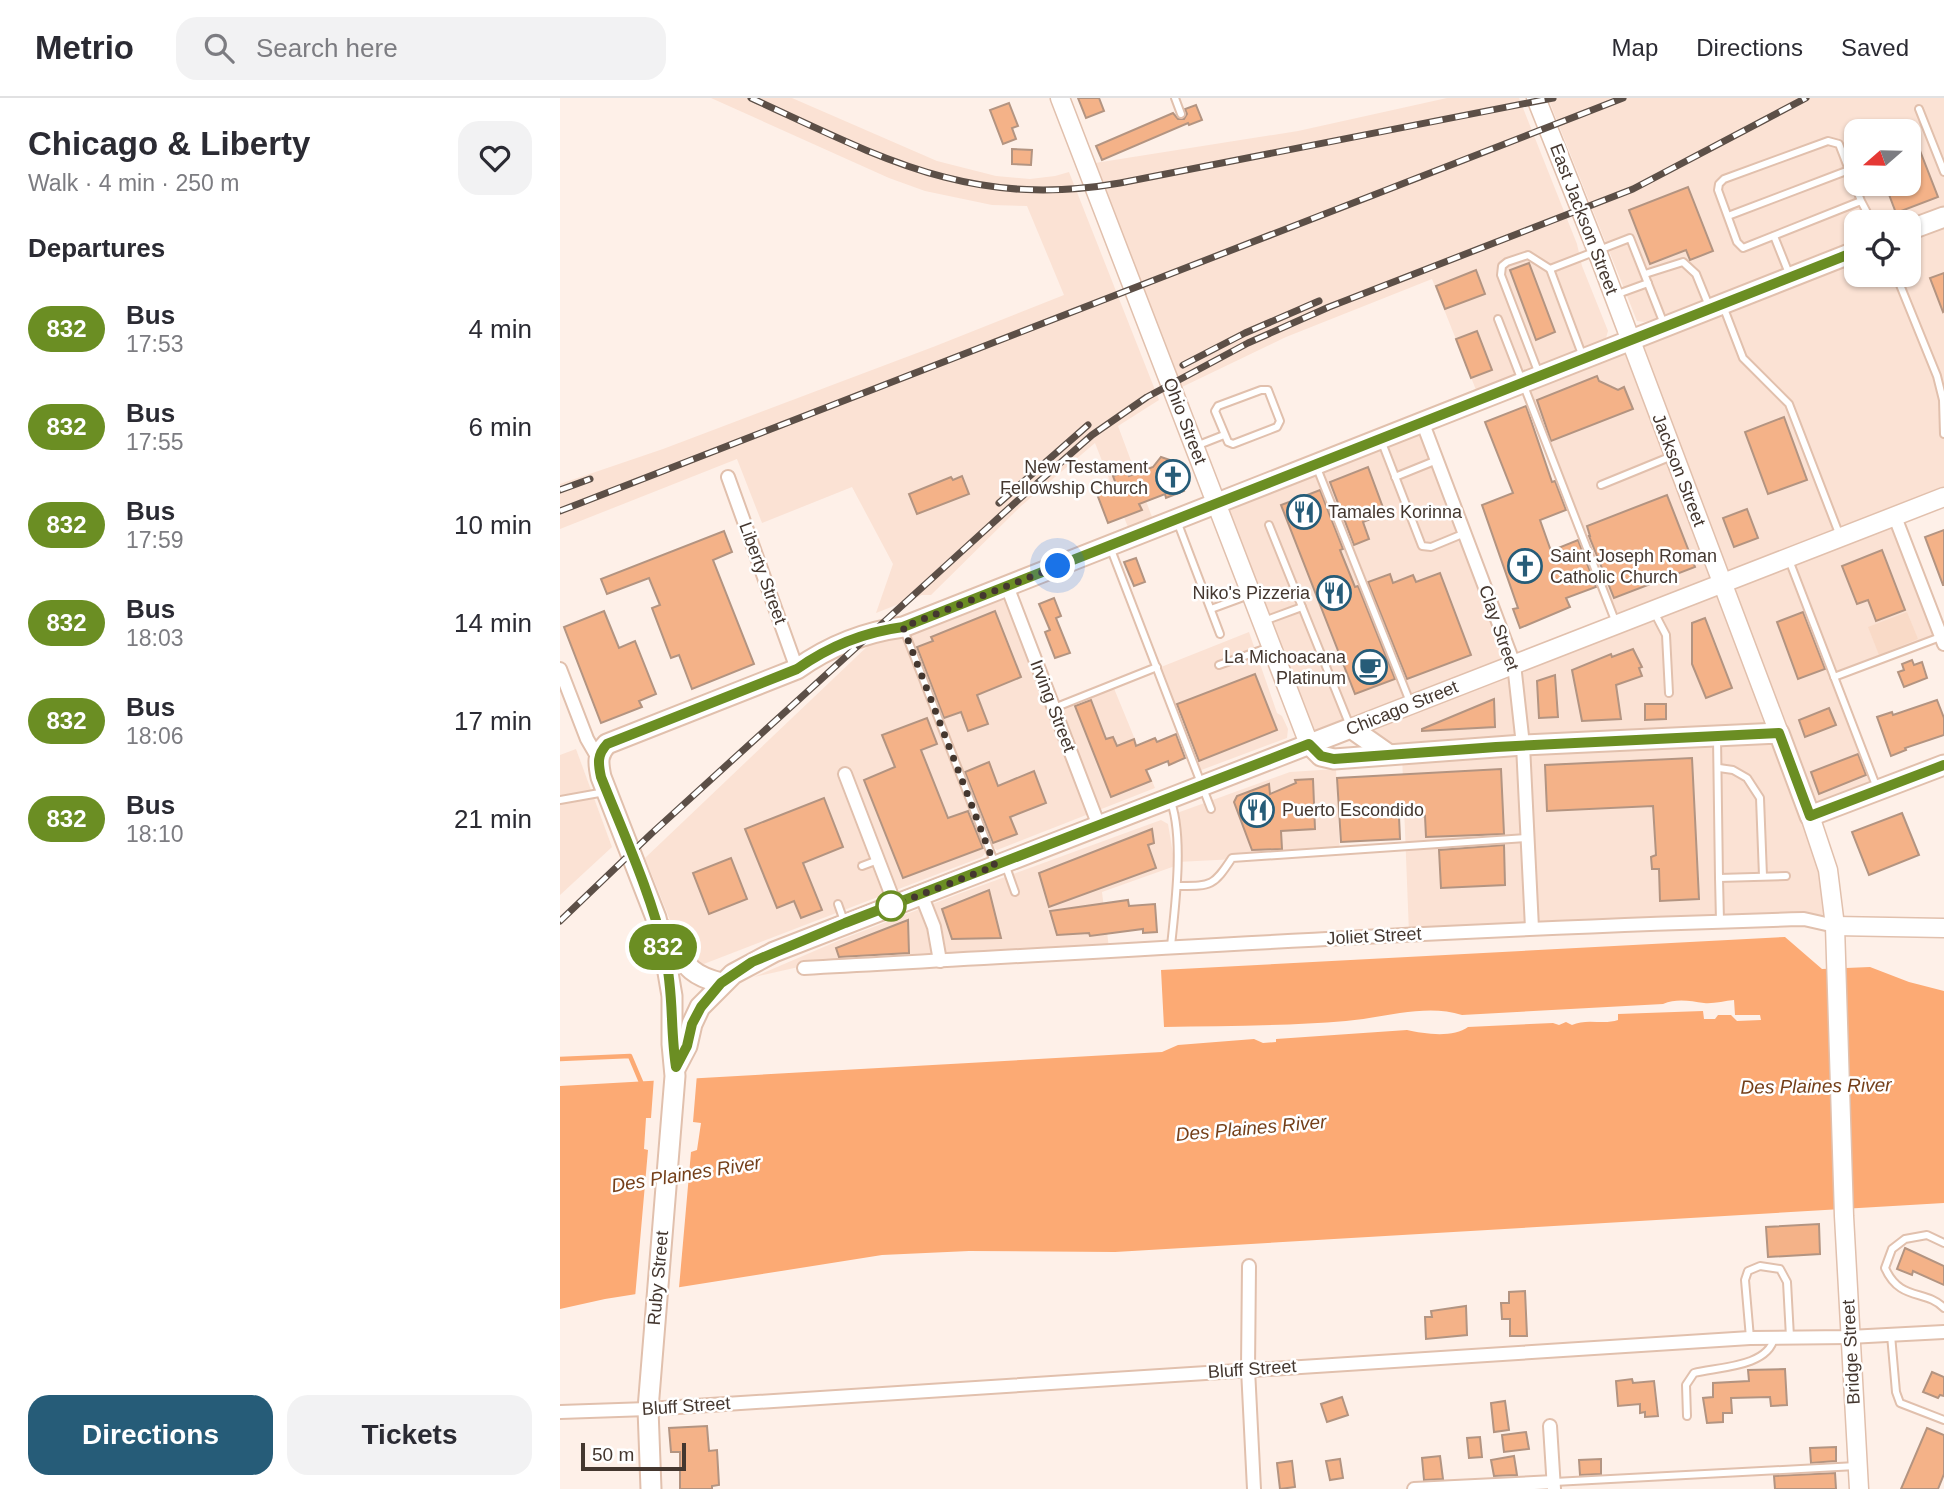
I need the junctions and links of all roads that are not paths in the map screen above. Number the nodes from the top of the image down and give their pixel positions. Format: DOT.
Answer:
graph roads {
  1 [pos="1060,98"];
  2 [pos="1175,98"];
  3 [pos="1536,98"];
  4 [pos="1919,108"];
  5 [pos="1181,114"];
  6 [pos="1844,157"];
  7 [pos="1844,172"];
  8 [pos="1944,172"];
  9 [pos="1859,196"];
  10 [pos="1861,201"];
  11 [pos="1866,210"];
  12 [pos="1728,216"];
  13 [pos="1944,216"];
  14 [pos="1921,225"];
  15 [pos="1774,236"];
  16 [pos="1597,251"];
  17 [pos="1844,256"];
  18 [pos="1550,269"];
  19 [pos="1645,274"];
  20 [pos="1790,276"];
  21 [pos="1648,283"];
  22 [pos="1901,287"];
  23 [pos="1613,296"];
  24 [pos="1716,306"];
  25 [pos="1498,319"];
  26 [pos="1664,326"];
  27 [pos="1629,340"];
  28 [pos="1584,358"];
  29 [pos="1531,378"];
  30 [pos="1422,421"];
  31 [pos="1944,434"];
  32 [pos="1224,435"];
  33 [pos="1380,438"];
  34 [pos="1195,446"];
  35 [pos="1674,456"];
  36 [pos="1437,460"];
  37 [pos="1315,464"];
  38 [pos="728,477"];
  39 [pos="1395,477"];
  40 [pos="1601,485"];
  41 [pos="1944,497"];
  42 [pos="1216,503"];
  43 [pos="1895,517"];
  44 [pos="1176,519"];
  45 [pos="1269,525"];
  46 [pos="1465,533"];
  47 [pos="1841,537"];
  48 [pos="1109,545"];
  49 [pos="1788,558"];
  50 [pos="1722,584"];
  51 [pos="1007,586"];
  52 [pos="1252,594"];
  53 [pos="1302,607"];
  54 [pos="1211,609"];
  55 [pos="1654,610"];
  56 [pos="1262,622"];
  57 [pos="1617,624"];
  58 [pos="903,627"];
  59 [pos="1220,634"];
  60 [pos="1943,639"];
  61 [pos="1272,646"];
  62 [pos="1514,664"];
  63 [pos="1219,665"];
  64 [pos="1157,667"];
  65 [pos="560,669"];
  66 [pos="797,669"];
  67 [pos="1834,677"];
  68 [pos="1669,693"];
  69 [pos="1411,704"];
  70 [pos="1054,708"];
  71 [pos="1351,728"];
  72 [pos="1779,733"];
  73 [pos="1717,736"];
  74 [pos="1309,744"];
  75 [pos="1523,745"];
  76 [pos="1388,754"];
  77 [pos="598,758"];
  78 [pos="1944,765"];
  79 [pos="1718,768"];
  80 [pos="845,774"];
  81 [pos="1203,785"];
  82 [pos="1878,790"];
  83 [pos="607,792"];
  84 [pos="1170,797"];
  85 [pos="560,800"];
  86 [pos="1211,808"];
  87 [pos="1810,816"];
  88 [pos="1099,826"];
  89 [pos="1528,838"];
  90 [pos="878,860"];
  91 [pos="1000,864"];
  92 [pos="862,866"];
  93 [pos="1763,876"];
  94 [pos="1786,876"];
  95 [pos="1719,878"];
  96 [pos="1177,886"];
  97 [pos="1015,892"];
  98 [pos="921,894"];
  99 [pos="838,904"];
  100 [pos="895,904"];
  101 [pos="656,918"];
  102 [pos="1720,921"];
  103 [pos="845,923"];
  104 [pos="1835,926"];
  105 [pos="1532,928"];
  106 [pos="1944,928"];
  107 [pos="1171,946"];
  108 [pos="1836,960"];
  109 [pos="940,961"];
  110 [pos="804,968"];
  111 [pos="721,983"];
  112 [pos="676,1072"];
  113 [pos="1944,1243"];
  114 [pos="1250,1266"];
  115 [pos="1944,1307"];
  116 [pos="1944,1332"];
  117 [pos="1891,1335"];
  118 [pos="1790,1337"];
  119 [pos="1849,1337"];
  120 [pos="1750,1338"];
  121 [pos="1774,1338"];
  122 [pos="1248,1369"];
  123 [pos="648,1409"];
  124 [pos="560,1412"];
  125 [pos="1687,1416"];
  126 [pos="1944,1420"];
  127 [pos="1550,1426"];
  128 [pos="1857,1466"];
  129 [pos="1554,1486"];
  130 [pos="651,1489"];
  131 [pos="1254,1489"];
  132 [pos="1414,1489"];
  133 [pos="1859,1489"];
  1 -- 34 [label="street, Ohio Street"];
  2 -- 5 [label="lane"];
  3 -- 16 [label="street, East Jackson Street"];
  4 -- 8 [label="lane"];
  6 -- 12 [label="lane"];
  7 -- 12 [label="lane"];
  9 -- 10 [label="lane"];
  10 -- 11 [label="lane"];
  10 -- 15 [label="lane"];
  12 -- 15 [label="lane"];
  13 -- 14 [label="main road"];
  15 -- 20 [label="lane"];
  16 -- 18 [label="lane"];
  16 -- 19 [label="lane"];
  16 -- 23 [label="street, East Jackson Street"];
  17 -- 20 [label="main road"];
  18 -- 28 [label="lane"];
  18 -- 29 [label="lane"];
  19 -- 21 [label="lane"];
  19 -- 24 [label="lane"];
  20 -- 24 [label="main road"];
  21 -- 23 [label="lane"];
  21 -- 26 [label="lane"];
  22 -- 31 [label="lane"];
  23 -- 27 [label="street, East Jackson Street"];
  24 -- 26 [label="main road"];
  24 -- 47 [label="lane"];
  25 -- 29 [label="lane"];
  26 -- 27 [label="main road"];
  27 -- 28 [label="main road"];
  27 -- 35 [label="street, Jackson Street"];
  28 -- 29 [label="main road"];
  29 -- 30 [label="main road"];
  29 -- 57 [label="lane"];
  30 -- 33 [label="main road"];
  30 -- 36 [label="street, Clay Street"];
  32 -- 32 [label="lane"];
  32 -- 34 [label="lane"];
  33 -- 37 [label="main road"];
  33 -- 39 [label="lane"];
  34 -- 42 [label="street, Ohio Street"];
  35 -- 40 [label="lane"];
  35 -- 50 [label="street, Jackson Street"];
  36 -- 39 [label="lane"];
  36 -- 46 [label="street, Clay Street"];
  37 -- 42 [label="main road"];
  37 -- 69 [label="lane"];
  38 -- 66 [label="street, Liberty Street"];
  39 -- 46 [label="lane"];
  41 -- 43 [label="street, Chicago Street"];
  42 -- 44 [label="main road"];
  42 -- 52 [label="street, Ohio Street"];
  43 -- 47 [label="street, Chicago Street"];
  43 -- 60 [label="street"];
  44 -- 48 [label="main road"];
  44 -- 54 [label="lane"];
  45 -- 53 [label="lane"];
  46 -- 62 [label="street, Clay Street"];
  47 -- 49 [label="street, Chicago Street"];
  48 -- 51 [label="main road"];
  48 -- 64 [label="lane"];
  49 -- 50 [label="street, Chicago Street"];
  49 -- 67 [label="lane"];
  50 -- 55 [label="street, Chicago Street"];
  50 -- 72 [label="street, Jackson Street"];
  51 -- 58 [label="main road"];
  51 -- 70 [label="street, Irving Street"];
  52 -- 54 [label="lane"];
  52 -- 56 [label="street, Ohio Street"];
  53 -- 56 [label="lane"];
  53 -- 71 [label="lane"];
  54 -- 59 [label="lane"];
  55 -- 57 [label="street, Chicago Street"];
  55 -- 68 [label="lane"];
  56 -- 61 [label="street, Ohio Street"];
  57 -- 62 [label="street, Chicago Street"];
  58 -- 66 [label="main road"];
  58 -- 91 [label="lane"];
  60 -- 67 [label="lane"];
  61 -- 63 [label="lane"];
  61 -- 74 [label="street, Ohio Street"];
  62 -- 69 [label="street, Chicago Street"];
  62 -- 75 [label="street, Clay Street"];
  64 -- 70 [label="lane"];
  64 -- 81 [label="lane"];
  65 -- 77 [label="street"];
  66 -- 77 [label="main road"];
  67 -- 82 [label="lane"];
  69 -- 71 [label="street, Chicago Street"];
  70 -- 88 [label="street, Irving Street"];
  71 -- 74 [label="main road, Chicago Street"];
  71 -- 76 [label="main road"];
  72 -- 73 [label="main road"];
  72 -- 87 [label="main road, Jackson Street"];
  73 -- 75 [label="main road"];
  73 -- 79 [label="lane"];
  74 -- 76 [label="main road"];
  74 -- 81 [label="main road, Chicago Street"];
  75 -- 76 [label="main road"];
  75 -- 89 [label="street, Clay Street"];
  77 -- 83 [label="main road"];
  78 -- 82 [label="main road"];
  79 -- 93 [label="lane"];
  79 -- 95 [label="lane"];
  80 -- 90 [label="street"];
  81 -- 84 [label="main road, Chicago Street"];
  81 -- 86 [label="lane"];
  82 -- 87 [label="main road"];
  83 -- 85 [label="lane"];
  83 -- 101 [label="main road"];
  84 -- 88 [label="main road, Chicago Street"];
  84 -- 96 [label="lane"];
  87 -- 104 [label="street, Jackson Street"];
  88 -- 91 [label="main road, Chicago Street"];
  89 -- 96 [label="lane"];
  89 -- 105 [label="street, Clay Street"];
  90 -- 92 [label="lane"];
  90 -- 100 [label="street"];
  91 -- 97 [label="lane"];
  91 -- 98 [label="main road, Chicago Street"];
  93 -- 94 [label="lane"];
  93 -- 95 [label="lane"];
  95 -- 102 [label="lane"];
  96 -- 107 [label="lane"];
  98 -- 100 [label="main road, Chicago Street"];
  98 -- 109 [label="street"];
  99 -- 103 [label="lane"];
  100 -- 103 [label="main road, Chicago Street"];
  101 -- 111 [label="main road"];
  101 -- 112 [label="main road"];
  102 -- 104 [label="street, Joliet Street"];
  102 -- 105 [label="street, Joliet Street"];
  103 -- 111 [label="main road, Chicago Street"];
  104 -- 106 [label="street, Joliet Street"];
  104 -- 108 [label="street, Jackson Street"];
  105 -- 107 [label="street, Joliet Street"];
  107 -- 109 [label="street, Joliet Street"];
  108 -- 119 [label="street, Bridge Street"];
  109 -- 110 [label="street, Joliet Street"];
  111 -- 112 [label="main road, Chicago Street"];
  112 -- 123 [label="main road, Ruby Street"];
  113 -- 115 [label="lane"];
  114 -- 122 [label="street"];
  116 -- 117 [label="street, Bluff Street"];
  117 -- 119 [label="street, Bluff Street"];
  117 -- 126 [label="lane"];
  118 -- 119 [label="street, Bluff Street"];
  118 -- 120 [label="lane"];
  118 -- 121 [label="street, Bluff Street"];
  119 -- 128 [label="street, Bridge Street"];
  120 -- 121 [label="street, Bluff Street"];
  120 -- 122 [label="street, Bluff Street"];
  121 -- 125 [label="lane"];
  122 -- 123 [label="street, Bluff Street"];
  122 -- 131 [label="street"];
  123 -- 124 [label="street, Bluff Street"];
  123 -- 130 [label="main road, Ruby Street"];
  127 -- 129 [label="street"];
  128 -- 129 [label="lane"];
  128 -- 133 [label="street, Bridge Street"];
  129 -- 132 [label="street"];
}
